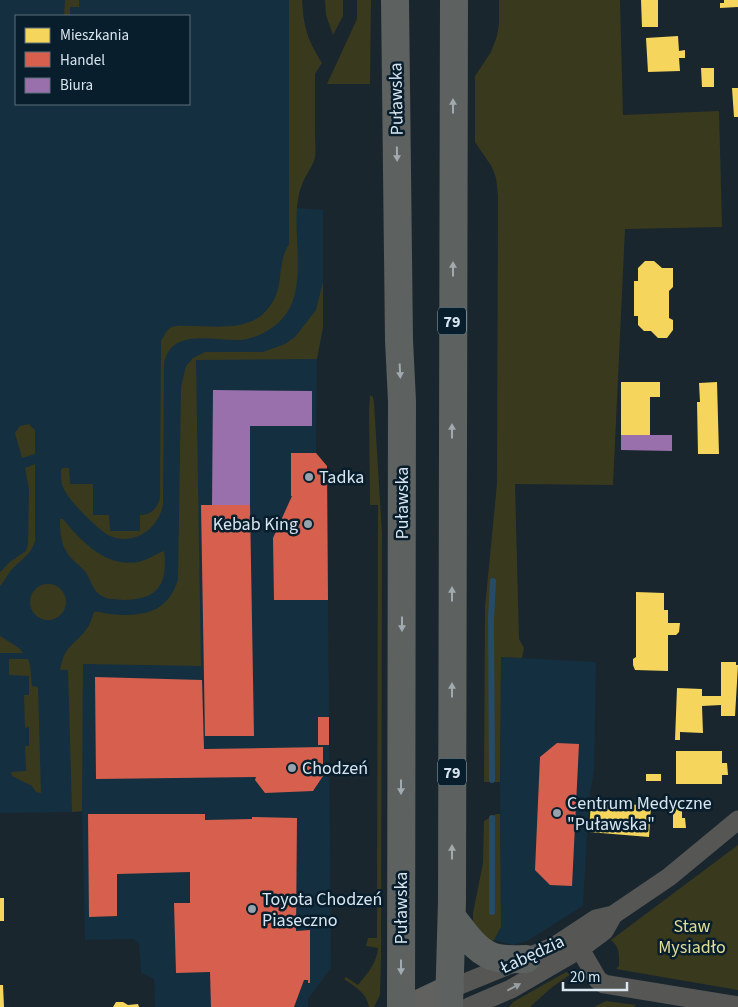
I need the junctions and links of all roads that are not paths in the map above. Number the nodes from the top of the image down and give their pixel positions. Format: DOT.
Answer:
graph roads {
  1 [pos="395,0"];
  2 [pos="454,0"];
  3 [pos="738,820"];
  4 [pos="613,915"];
  5 [pos="452,917"];
  6 [pos="580,949"];
  7 [pos="526,959"];
  8 [pos="456,1001"];
  9 [pos="738,1006"];
  10 [pos="401,1007"];
  11 [pos="412,1007"];
  1 -- 10 [label="main road, Puławska, one-way"];
  5 -- 2 [label="main road, 79, one-way"];
  3 -- 4 [label="street, Łabędzia"];
  4 -- 6 [label="street, Łabędzia"];
  4 -- 7 [label="street, Łabędzia"];
  5 -- 7 [label="main road"];
  5 -- 8 [label="main road, 79"];
  8 -- 6 [label="street, Łabędzia, one-way"];
  6 -- 9 [label="street"];
  7 -- 8 [label="street, Łabędzia"];
  8 -- 11 [label="street"];
}
